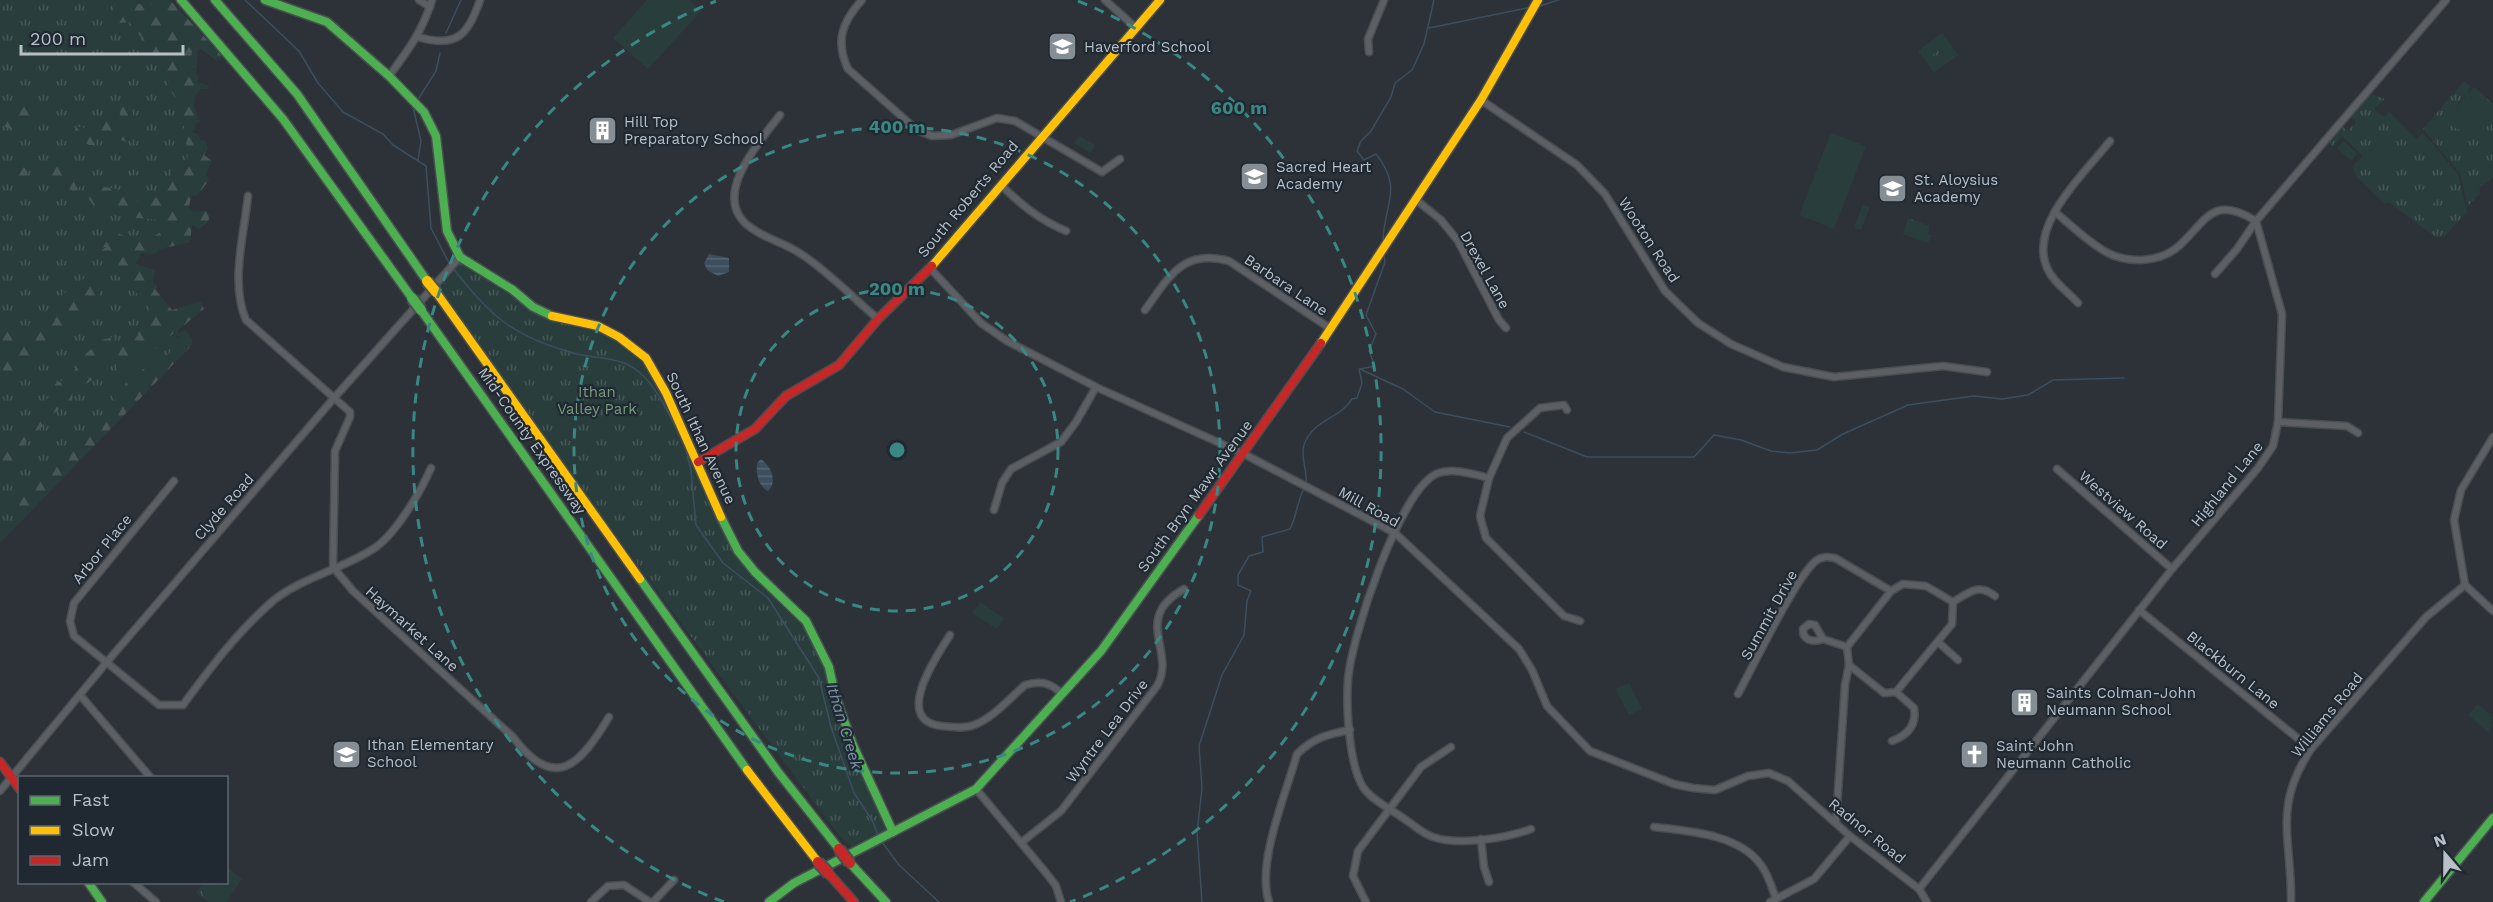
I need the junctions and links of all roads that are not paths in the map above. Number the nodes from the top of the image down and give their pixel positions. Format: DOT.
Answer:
graph roads {
  1 [pos="181,0"];
  2 [pos="215,0"];
  3 [pos="265,0"];
  4 [pos="419,0"];
  5 [pos="480,0"];
  6 [pos="862,0"];
  7 [pos="1105,0"];
  8 [pos="1160,0"];
  9 [pos="1384,0"];
  10 [pos="1538,0"];
  11 [pos="2446,0"];
  12 [pos="431,3"];
  13 [pos="1136,28"];
  14 [pos="418,37"];
  15 [pos="1369,52"];
  16 [pos="389,76"];
  17 [pos="1481,100"];
  18 [pos="780,115"];
  19 [pos="1040,137"];
  20 [pos="2110,141"];
  21 [pos="1120,159"];
  22 [pos="1001,185"];
  23 [pos="248,196"];
  24 [pos="1415,199"];
  25 [pos="2055,212"];
  26 [pos="2256,221"];
  27 [pos="1066,231"];
  28 [pos="454,263"];
  29 [pos="930,268"];
  30 [pos="2215,274"];
  31 [pos="2078,303"];
  32 [pos="1145,310"];
  33 [pos="878,319"];
  34 [pos="1506,328"];
  35 [pos="1330,329"];
  36 [pos="1987,372"];
  37 [pos="1096,387"];
  38 [pos="334,398"];
  39 [pos="1567,410"];
  40 [pos="2278,422"];
  41 [pos="2358,433"];
  42 [pos="2493,437"];
  43 [pos="1244,454"];
  44 [pos="698,462"];
  45 [pos="431,468"];
  46 [pos="2058,469"];
  47 [pos="1489,478"];
  48 [pos="174,480"];
  49 [pos="994,510"];
  50 [pos="1395,533"];
  51 [pos="333,567"];
  52 [pos="2172,569"];
  53 [pos="2465,585"];
  54 [pos="1184,589"];
  55 [pos="1892,591"];
  56 [pos="1995,596"];
  57 [pos="1953,602"];
  58 [pos="2139,610"];
  59 [pos="2493,610"];
  60 [pos="1580,621"];
  61 [pos="950,635"];
  62 [pos="1823,639"];
  63 [pos="1938,642"];
  64 [pos="1847,647"];
  65 [pos="1958,660"];
  66 [pos="106,663"];
  67 [pos="1849,665"];
  68 [pos="1896,692"];
  69 [pos="1062,694"];
  70 [pos="1738,694"];
  71 [pos="80,695"];
  72 [pos="609,717"];
  73 [pos="1350,730"];
  74 [pos="1892,741"];
  75 [pos="1451,747"];
  76 [pos="2311,749"];
  77 [pos="0,762"];
  78 [pos="150,776"];
  79 [pos="11,777"];
  80 [pos="1788,781"];
  81 [pos="18,786"];
  82 [pos="976,789"];
  83 [pos="0,791"];
  84 [pos="1390,808"];
  85 [pos="2493,818"];
  86 [pos="1836,822"];
  87 [pos="1654,827"];
  88 [pos="1531,829"];
  89 [pos="1850,836"];
  90 [pos="884,837"];
  91 [pos="1481,839"];
  92 [pos="1022,842"];
  93 [pos="674,880"];
  94 [pos="1489,882"];
  95 [pos="89,884"];
  96 [pos="136,884"];
  97 [pos="1919,889"];
  98 [pos="1773,900"];
  99 [pos="2291,900"];
  100 [pos="102,902"];
  101 [pos="156,902"];
  102 [pos="591,902"];
  103 [pos="652,902"];
  104 [pos="769,902"];
  105 [pos="854,902"];
  106 [pos="886,902"];
  107 [pos="1061,902"];
  108 [pos="1269,902"];
  109 [pos="1366,902"];
  110 [pos="1927,902"];
  111 [pos="2424,902"];
  1 -- 105 [label="main road, Mid-County Expressway, bridge"];
  2 -- 106 [label="main road, Mid-County Expressway, bridge"];
  3 -- 16 [label="main road"];
  4 -- 12 [label="street"];
  5 -- 14 [label="street"];
  6 -- 19 [label="street"];
  7 -- 13 [label="street"];
  8 -- 13 [label="main road, South Roberts Road"];
  9 -- 15 [label="street"];
  10 -- 17 [label="main road, South Bryn Mawr Avenue"];
  11 -- 26 [label="street"];
  12 -- 14 [label="street"];
  13 -- 19 [label="main road, South Roberts Road"];
  14 -- 16 [label="street"];
  16 -- 28 [label="main road"];
  17 -- 24 [label="main road, South Bryn Mawr Avenue"];
  17 -- 36 [label="street, Wooton Road"];
  18 -- 33 [label="street"];
  19 -- 21 [label="street"];
  19 -- 22 [label="main road, South Roberts Road"];
  20 -- 25 [label="street"];
  22 -- 27 [label="street"];
  22 -- 29 [label="main road, South Roberts Road"];
  23 -- 38 [label="street"];
  24 -- 34 [label="street, Drexel Lane"];
  24 -- 35 [label="main road, South Bryn Mawr Avenue"];
  25 -- 26 [label="street"];
  25 -- 31 [label="street"];
  26 -- 30 [label="street"];
  26 -- 40 [label="street, Highland Lane"];
  28 -- 38 [label="street, Clyde Road"];
  28 -- 44 [label="main road, South Ithan Avenue"];
  29 -- 33 [label="main road, South Roberts Road"];
  29 -- 37 [label="street, Mill Road"];
  32 -- 35 [label="street, Barbara Lane"];
  33 -- 44 [label="main road, South Roberts Road"];
  35 -- 43 [label="main road, South Bryn Mawr Avenue"];
  37 -- 43 [label="street, Mill Road"];
  37 -- 49 [label="street"];
  38 -- 51 [label="street"];
  38 -- 66 [label="street, Clyde Road"];
  39 -- 47 [label="street"];
  40 -- 41 [label="street"];
  40 -- 52 [label="street, Highland Lane"];
  42 -- 53 [label="street"];
  43 -- 50 [label="street, Mill Road"];
  43 -- 69 [label="main road, South Bryn Mawr Avenue"];
  44 -- 90 [label="main road, South Ithan Avenue"];
  45 -- 51 [label="street, Arbor Place"];
  46 -- 52 [label="street, Westview Road"];
  47 -- 50 [label="street"];
  47 -- 60 [label="street"];
  48 -- 66 [label="street, Arbor Place"];
  50 -- 73 [label="street"];
  50 -- 80 [label="street, Mill Road"];
  51 -- 66 [label="street, Arbor Place"];
  51 -- 72 [label="street, Haymarket Lane"];
  52 -- 58 [label="street, Highland Lane"];
  53 -- 59 [label="street"];
  53 -- 76 [label="street, Williams Road"];
  54 -- 92 [label="street, Wyntre Lea Drive"];
  55 -- 57 [label="street"];
  55 -- 64 [label="street"];
  55 -- 70 [label="street, Summit Drive"];
  56 -- 57 [label="street"];
  57 -- 63 [label="street"];
  58 -- 76 [label="street, Blackburn Lane"];
  58 -- 97 [label="street, Highland Lane"];
  61 -- 69 [label="street"];
  62 -- 64 [label="street"];
  63 -- 65 [label="street"];
  63 -- 68 [label="street"];
  64 -- 67 [label="street"];
  66 -- 71 [label="street, Clyde Road"];
  67 -- 68 [label="street"];
  67 -- 86 [label="street"];
  68 -- 74 [label="street"];
  69 -- 82 [label="main road, South Bryn Mawr Avenue"];
  71 -- 78 [label="street"];
  71 -- 79 [label="street, Clyde Road"];
  73 -- 84 [label="street"];
  73 -- 108 [label="street"];
  75 -- 84 [label="street"];
  76 -- 99 [label="street, Williams Road"];
  77 -- 79 [label="main road"];
  79 -- 81 [label="main road"];
  79 -- 83 [label="street, Clyde Road"];
  80 -- 86 [label="street, Radnor Road"];
  82 -- 90 [label="main road, South Bryn Mawr Avenue"];
  82 -- 92 [label="street"];
  84 -- 91 [label="street"];
  84 -- 109 [label="street"];
  85 -- 111 [label="main road"];
  86 -- 89 [label="street, Radnor Road"];
  87 -- 98 [label="street"];
  88 -- 91 [label="street"];
  89 -- 97 [label="street, Radnor Road"];
  89 -- 98 [label="street"];
  90 -- 104 [label="main road, South Bryn Mawr Avenue"];
  91 -- 94 [label="street"];
  92 -- 107 [label="street"];
  93 -- 103 [label="street"];
  95 -- 100 [label="main road"];
  96 -- 101 [label="street"];
  97 -- 110 [label="street, Radnor Road"];
  102 -- 103 [label="street"];
}
